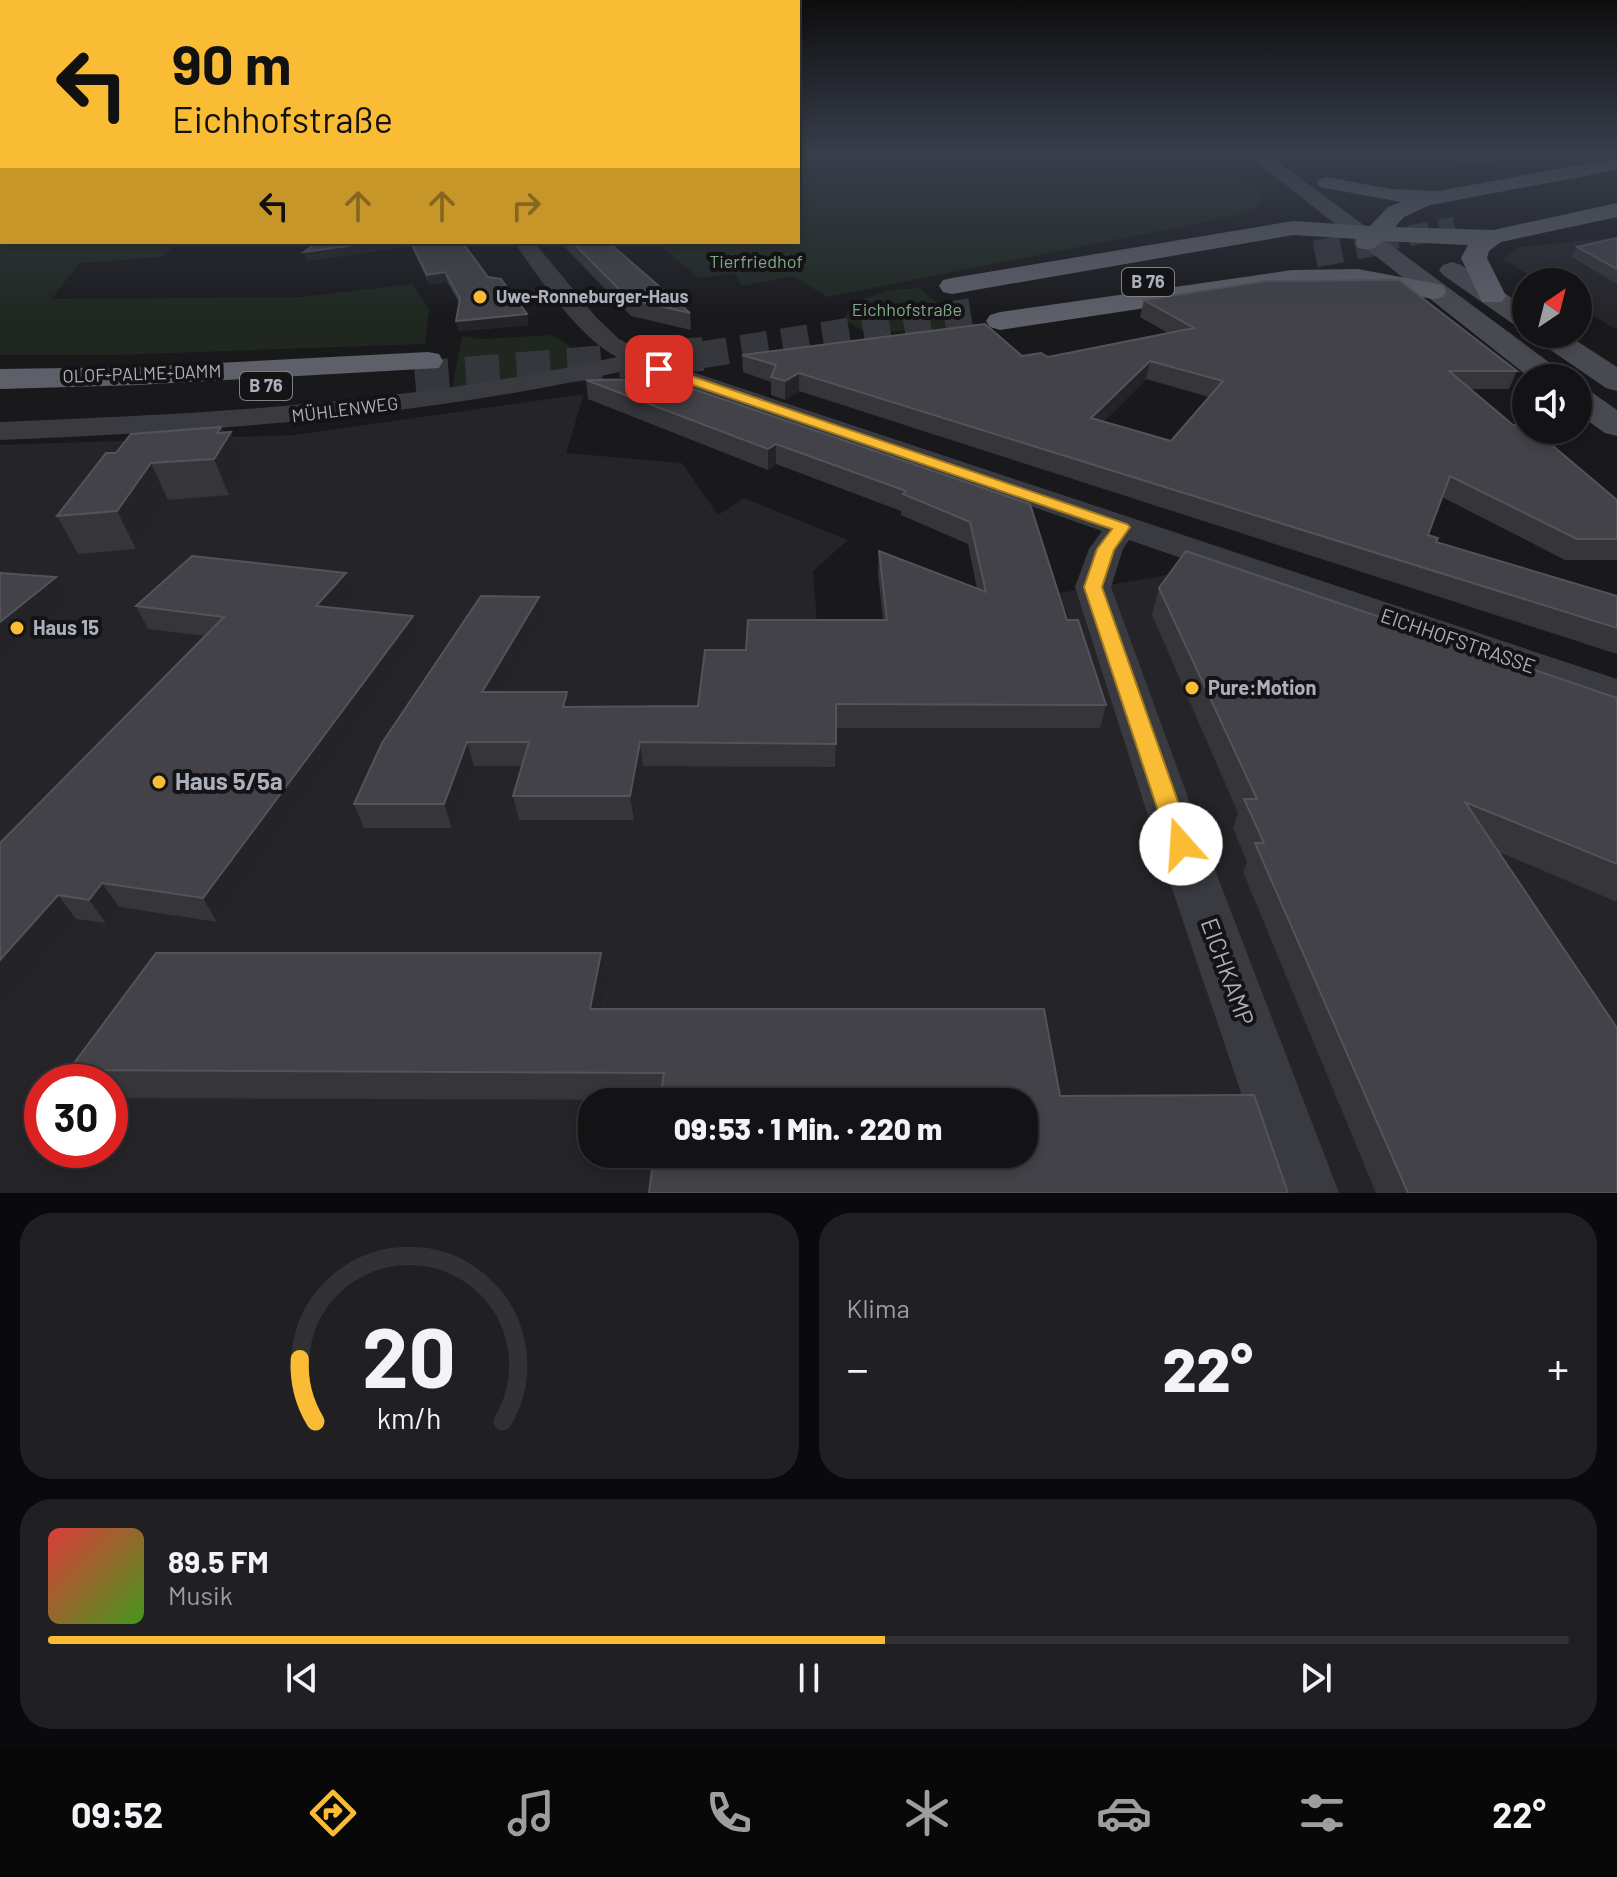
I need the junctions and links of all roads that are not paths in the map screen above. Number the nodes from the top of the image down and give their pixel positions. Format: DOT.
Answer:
graph roads {
  1 [pos="1306,208"];
  2 [pos="1338,208"];
  3 [pos="1353,208"];
  4 [pos="1413,208"];
  5 [pos="1547,208"];
  6 [pos="1617,210"];
  7 [pos="1455,227"];
  8 [pos="1378,232"];
  9 [pos="1493,237"];
  10 [pos="1295,241"];
  11 [pos="526,244"];
  12 [pos="1292,278"];
  13 [pos="1433,291"];
  14 [pos="1492,296"];
  15 [pos="975,304"];
  16 [pos="1512,310"];
  17 [pos="1567,348"];
  18 [pos="639,360"];
  19 [pos="1531,364"];
  20 [pos="0,379"];
  21 [pos="1617,381"];
  22 [pos="0,396"];
  23 [pos="1592,408"];
  24 [pos="1617,426"];
  25 [pos="0,431"];
  26 [pos="1122,527"];
  27 [pos="1617,694"];
  28 [pos="1307,1193"];
  1 -- 10 [label="highway"];
  2 -- 8 [label="main road"];
  3 -- 8 [label="main road"];
  4 -- 8 [label="highway"];
  5 -- 7 [label="highway"];
  6 -- 9 [label="highway"];
  8 -- 9 [label="highway"];
  8 -- 10 [label="highway"];
  8 -- 12 [label="highway"];
  8 -- 13 [label="main road"];
  8 -- 14 [label="main road"];
  9 -- 14 [label="highway"];
  10 -- 15 [label="highway, B 76"];
  10 -- 15 [label="highway"];
  11 -- 18 [label="street, EICHHOFSTRASSE"];
  12 -- 13 [label="highway"];
  12 -- 15 [label="highway"];
  13 -- 19 [label="main road"];
  14 -- 16 [label="main road"];
  17 -- 21 [label="main road"];
  18 -- 25 [label="street, MÜHLENWEG"];
  18 -- 26 [label="street, EICHHOFSTRASSE"];
  20 -- 22 [label="highway, OLOF-PALME-DAMM / B 76"];
  23 -- 24 [label="main road"];
  26 -- 27 [label="street, EICHHOFSTRASSE"];
  26 -- 28 [label="street, EICHKAMP"];
}
